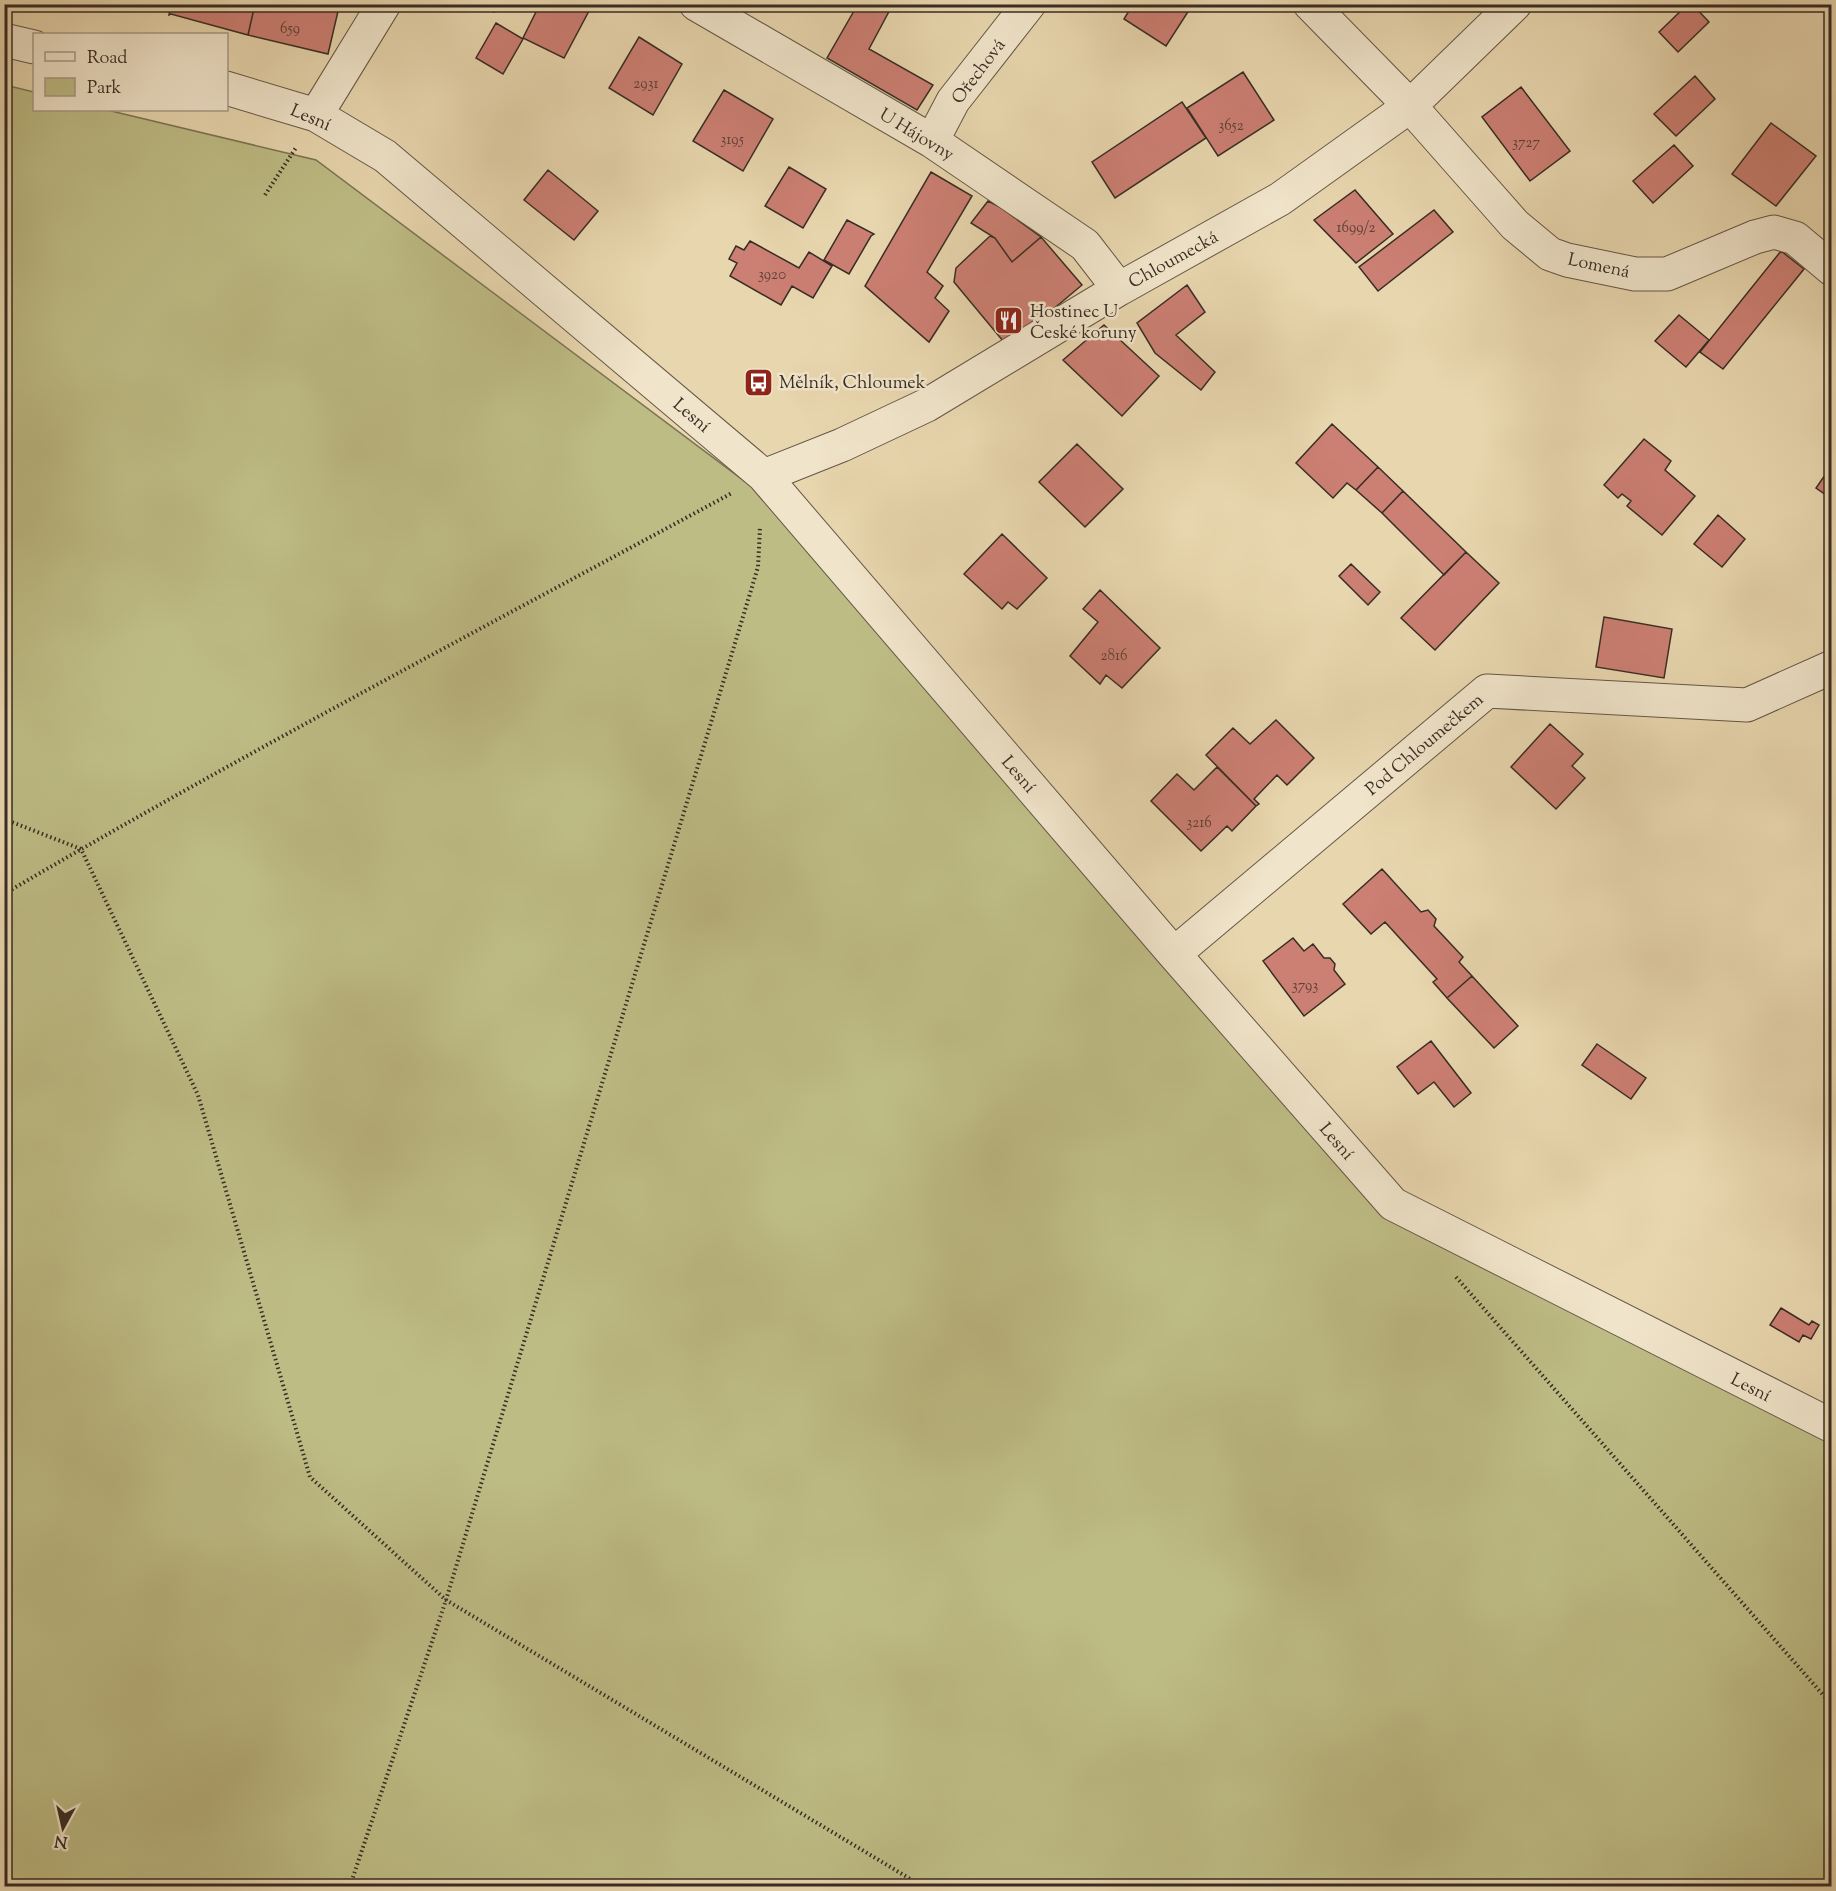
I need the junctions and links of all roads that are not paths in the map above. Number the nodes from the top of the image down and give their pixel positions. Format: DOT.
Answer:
graph roads {
  1 [pos="384,4"];
  2 [pos="696,4"];
  3 [pos="1029,4"];
  4 [pos="1310,4"];
  5 [pos="1515,4"];
  6 [pos="4,40"];
  7 [pos="33,47"];
  8 [pos="228,89"];
  9 [pos="1410,106"];
  10 [pos="316,115"];
  11 [pos="932,141"];
  12 [pos="1832,269"];
  13 [pos="1119,289"];
  14 [pos="764,476"];
  15 [pos="1832,667"];
  16 [pos="1174,954"];
  17 [pos="1832,1426"];
  1 -- 10 [label="street"];
  2 -- 11 [label="street, U Hájovny"];
  3 -- 11 [label="street, Ořechová"];
  4 -- 9 [label="street, Lomená"];
  5 -- 9 [label="street, Chloumecká"];
  6 -- 7 [label="street"];
  8 -- 10 [label="street, Lesní"];
  9 -- 12 [label="street, Lomená"];
  9 -- 13 [label="street, Chloumecká"];
  10 -- 14 [label="street, Lesní"];
  11 -- 13 [label="street, U Hájovny"];
  13 -- 14 [label="street, Chloumecká"];
  14 -- 16 [label="street, Lesní"];
  15 -- 16 [label="street, Pod Chloumečkem"];
  16 -- 17 [label="street, Lesní"];
}
